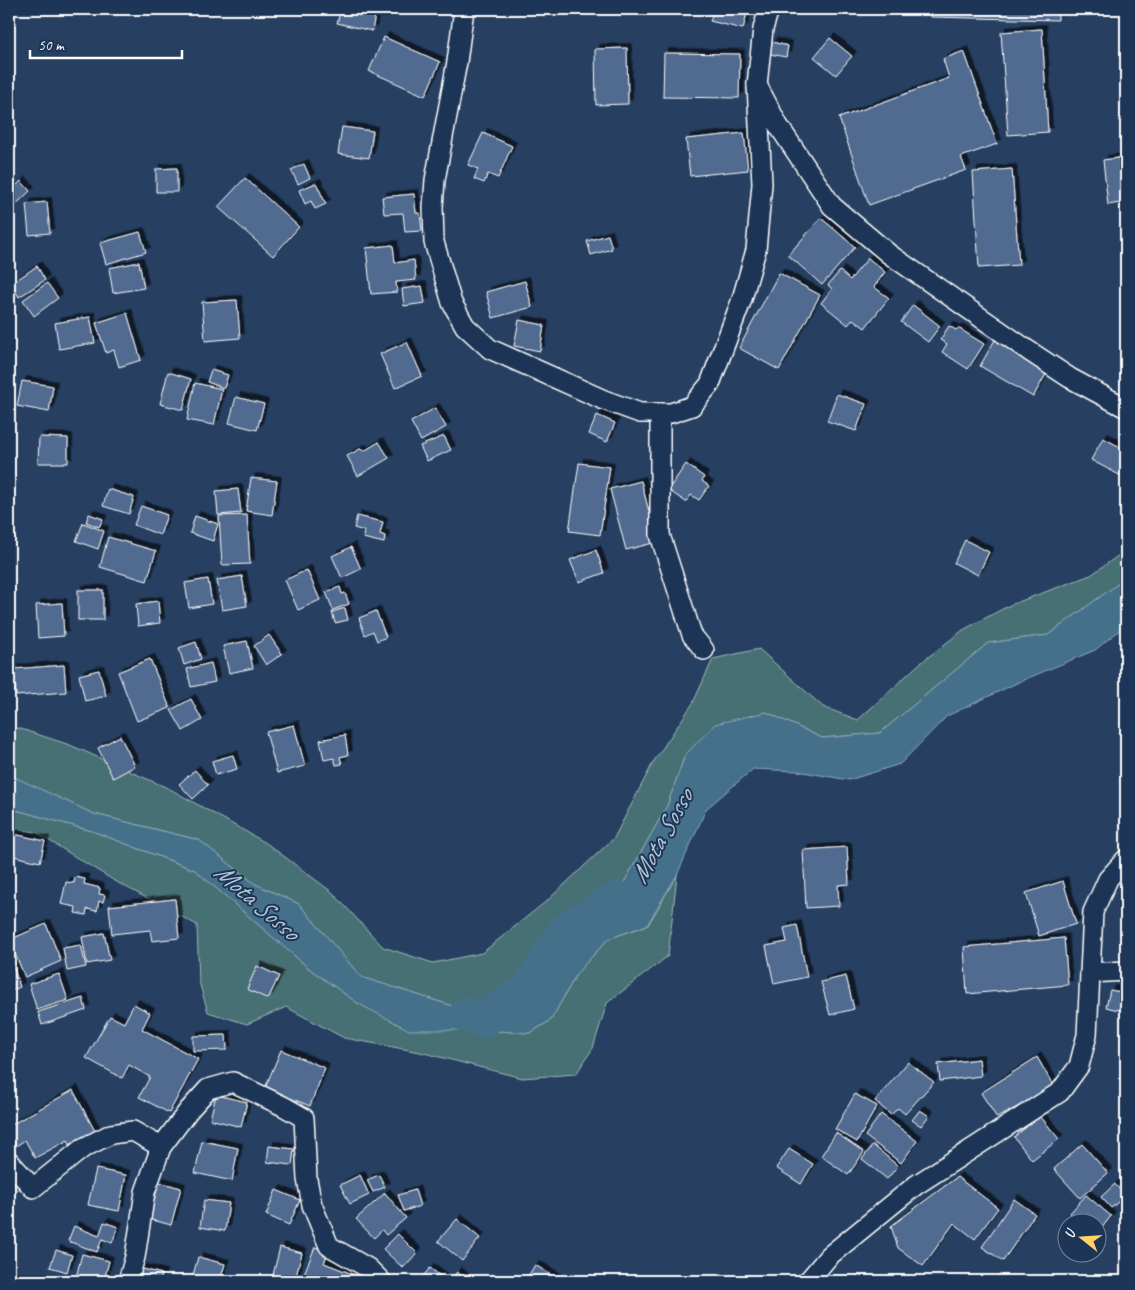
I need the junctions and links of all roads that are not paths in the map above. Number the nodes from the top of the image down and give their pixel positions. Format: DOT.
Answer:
graph roads {
  1 [pos="464,9"];
  2 [pos="769,9"];
  3 [pos="757,85"];
  4 [pos="1126,408"];
  5 [pos="660,414"];
  6 [pos="704,650"];
  7 [pos="1126,859"];
  8 [pos="1126,971"];
  9 [pos="1090,973"];
  10 [pos="161,1148"];
  11 [pos="9,1161"];
  12 [pos="128,1281"];
  13 [pos="381,1281"];
  14 [pos="808,1281"];
  1 -- 5 [label="street"];
  2 -- 3 [label="street"];
  3 -- 4 [label="street"];
  3 -- 5 [label="street"];
  5 -- 6 [label="street"];
  7 -- 9 [label="street"];
  8 -- 9 [label="street"];
  9 -- 14 [label="street"];
  10 -- 11 [label="street"];
  10 -- 12 [label="street"];
  10 -- 13 [label="street"];
}
